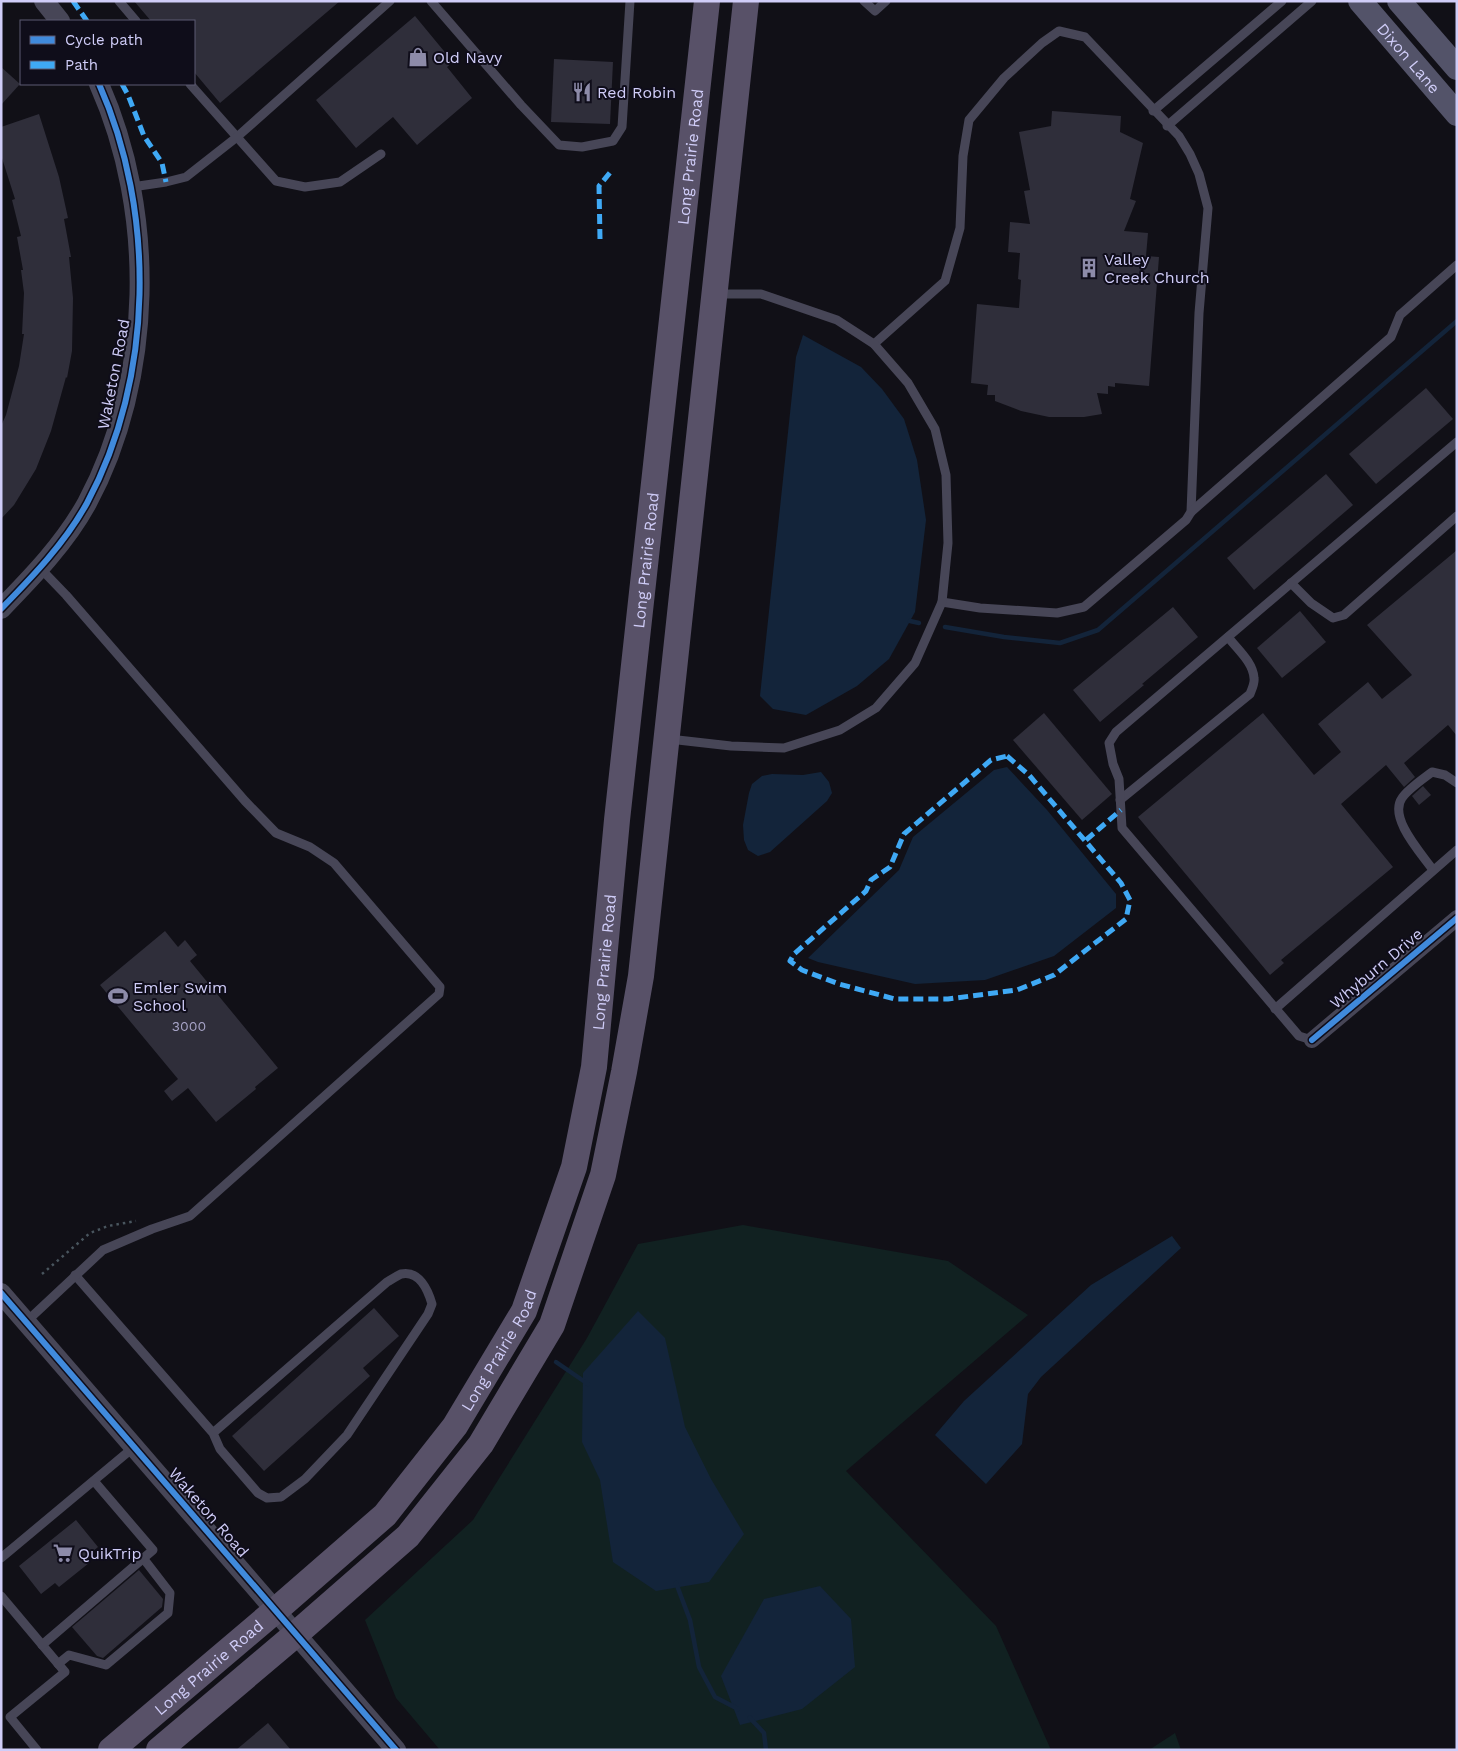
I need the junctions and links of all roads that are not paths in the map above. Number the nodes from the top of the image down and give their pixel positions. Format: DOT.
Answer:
graph roads {
  1 [pos="44,1"];
  2 [pos="119,1"];
  3 [pos="390,1"];
  4 [pos="431,1"];
  5 [pos="630,1"];
  6 [pos="707,1"];
  7 [pos="746,1"];
  8 [pos="864,1"];
  9 [pos="886,1"];
  10 [pos="1282,1"];
  11 [pos="1312,1"];
  12 [pos="1360,1"];
  13 [pos="1399,1"];
  14 [pos="59,20"];
  15 [pos="135,20"];
  16 [pos="1457,68"];
  17 [pos="99,85"];
  18 [pos="191,85"];
  19 [pos="1154,111"];
  20 [pos="1457,114"];
  21 [pos="1167,126"];
  22 [pos="237,138"];
  23 [pos="381,154"];
  24 [pos="132,187"];
  25 [pos="1457,265"];
  26 [pos="714,294"];
  27 [pos="874,344"];
  28 [pos="1456,445"];
  29 [pos="1191,512"];
  30 [pos="1457,516"];
  31 [pos="40,569"];
  32 [pos="1291,583"];
  33 [pos="942,602"];
  34 [pos="1,609"];
  35 [pos="1228,637"];
  36 [pos="626,733"];
  37 [pos="666,738"];
  38 [pos="1457,783"];
  39 [pos="1120,800"];
  40 [pos="1457,850"];
  41 [pos="1433,870"];
  42 [pos="1457,918"];
  43 [pos="1276,1009"];
  44 [pos="1312,1040"];
  45 [pos="75,1275"];
  46 [pos="1,1293"];
  47 [pos="26,1322"];
  48 [pos="213,1433"];
  49 [pos="134,1447"];
  50 [pos="94,1481"];
  51 [pos="1,1558"];
  52 [pos="143,1558"];
  53 [pos="1,1596"];
  54 [pos="276,1610"];
  55 [pos="296,1634"];
  56 [pos="42,1644"];
  57 [pos="58,1664"];
  58 [pos="37,1750"];
  59 [pos="111,1750"];
  60 [pos="159,1750"];
  61 [pos="396,1750"];
  1 -- 14 [label="street"];
  2 -- 15 [label="lane"];
  3 -- 22 [label="lane"];
  4 -- 5 [label="lane"];
  6 -- 36 [label="main road, Long Prairie Road"];
  7 -- 26 [label="main road, Long Prairie Road"];
  8 -- 9 [label="lane"];
  10 -- 19 [label="lane"];
  11 -- 21 [label="lane"];
  12 -- 20 [label="main road, Dixon Lane"];
  13 -- 16 [label="main road, Dixon Lane"];
  17 -- 24 [label="street, Waketon Road"];
  18 -- 22 [label="lane"];
  19 -- 21 [label="lane"];
  19 -- 27 [label="lane"];
  21 -- 29 [label="lane"];
  22 -- 23 [label="lane"];
  22 -- 24 [label="lane"];
  24 -- 31 [label="street, Waketon Road"];
  25 -- 29 [label="lane"];
  26 -- 27 [label="lane"];
  26 -- 37 [label="main road, Long Prairie Road"];
  27 -- 33 [label="lane"];
  28 -- 32 [label="lane"];
  29 -- 33 [label="lane"];
  30 -- 32 [label="lane"];
  31 -- 34 [label="street, Waketon Road"];
  31 -- 45 [label="lane"];
  32 -- 35 [label="lane"];
  33 -- 37 [label="lane"];
  35 -- 39 [label="lane"];
  35 -- 39 [label="lane"];
  36 -- 37 [label="main road"];
  36 -- 54 [label="main road, Long Prairie Road"];
  37 -- 55 [label="main road, Long Prairie Road"];
  38 -- 41 [label="lane"];
  39 -- 43 [label="lane"];
  40 -- 41 [label="lane"];
  41 -- 43 [label="lane"];
  42 -- 44 [label="street, Whyburn Drive"];
  43 -- 44 [label="lane"];
  45 -- 47 [label="lane"];
  45 -- 48 [label="lane"];
  46 -- 47 [label="street, Waketon Road"];
  47 -- 49 [label="street, Waketon Road"];
  48 -- 48 [label="lane"];
  49 -- 50 [label="lane"];
  49 -- 54 [label="street, Waketon Road"];
  50 -- 51 [label="lane"];
  50 -- 52 [label="lane"];
  52 -- 56 [label="lane"];
  52 -- 57 [label="lane"];
  53 -- 56 [label="lane"];
  54 -- 55 [label="street, Waketon Road"];
  54 -- 59 [label="main road, Long Prairie Road"];
  55 -- 60 [label="main road, Long Prairie Road"];
  55 -- 61 [label="street, Waketon Road"];
  56 -- 57 [label="lane"];
  57 -- 58 [label="lane"];
}
